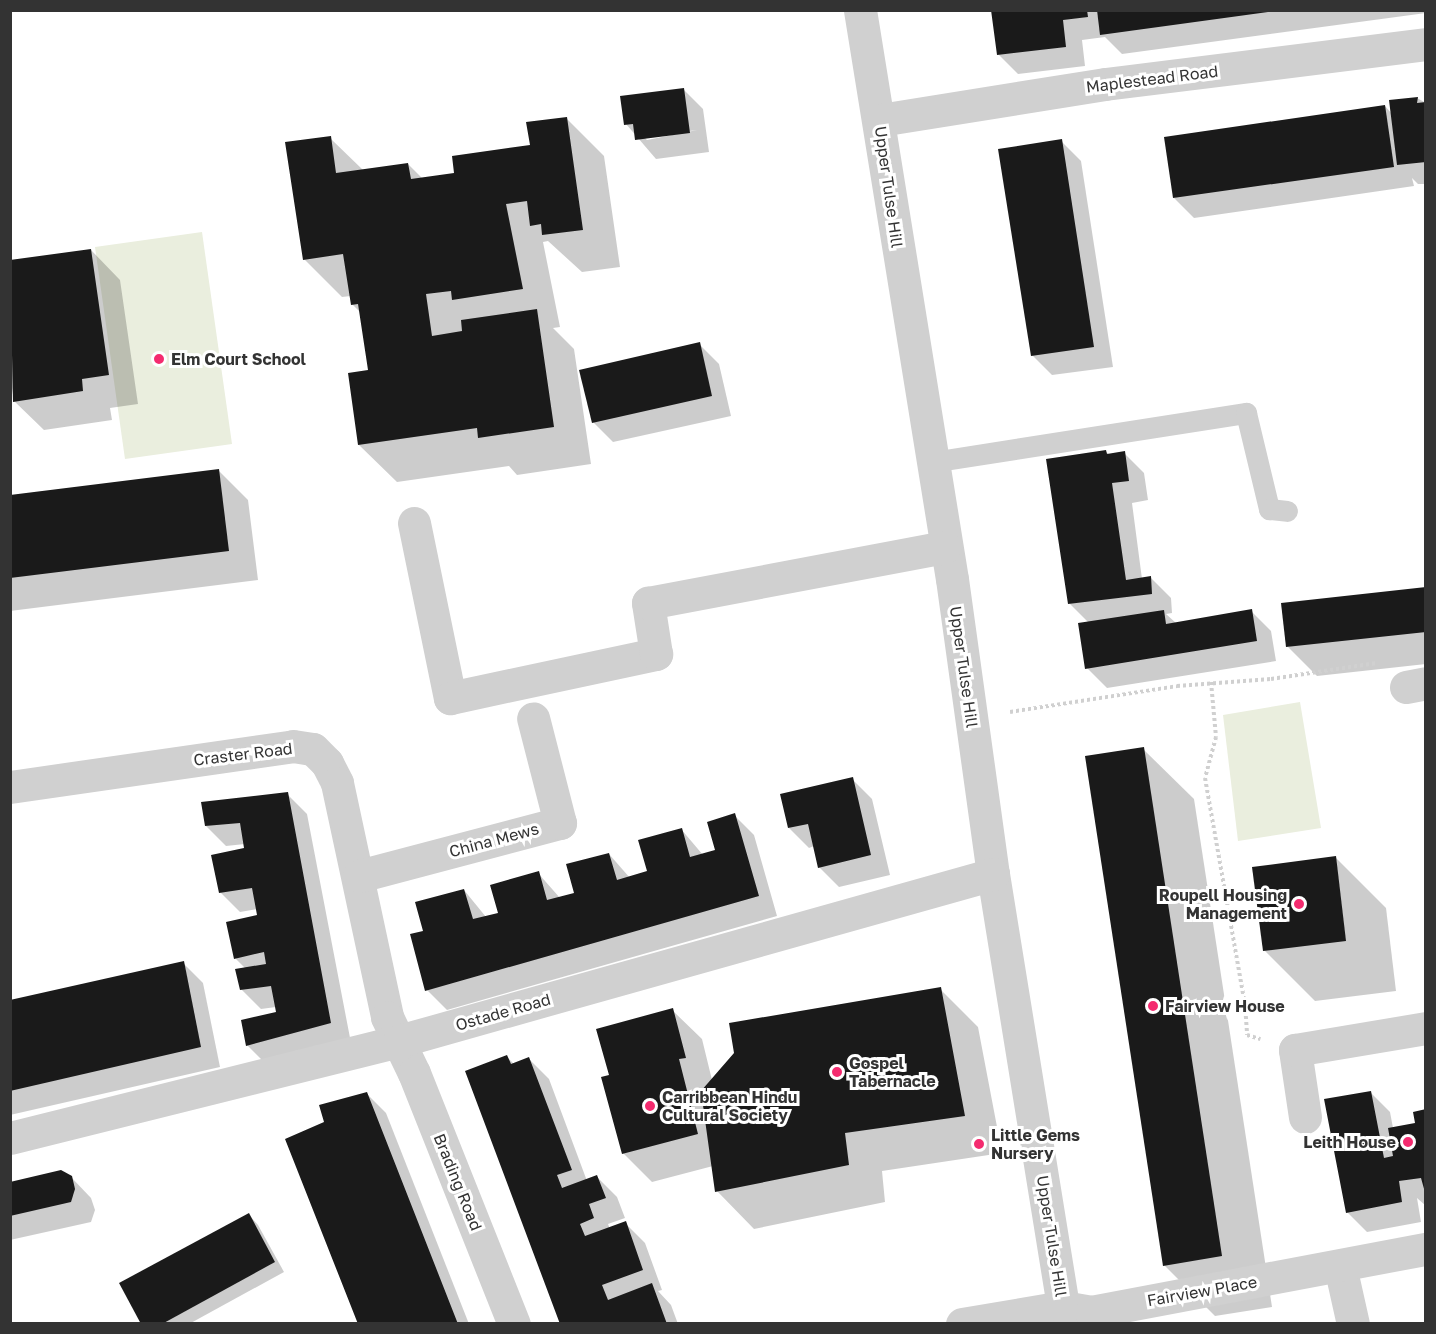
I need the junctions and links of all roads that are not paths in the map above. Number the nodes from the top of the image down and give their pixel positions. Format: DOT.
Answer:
graph roads {
  1 [pos="860,10"];
  2 [pos="1425,44"];
  3 [pos="880,120"];
  4 [pos="932,462"];
  5 [pos="1287,511"];
  6 [pos="414,523"];
  7 [pos="945,547"];
  8 [pos="533,718"];
  9 [pos="10,787"];
  10 [pos="993,874"];
  11 [pos="359,876"];
  12 [pos="1425,1028"];
  13 [pos="399,1041"];
  14 [pos="1305,1117"];
  15 [pos="10,1138"];
  16 [pos="1425,1249"];
  17 [pos="1341,1266"];
  18 [pos="1147,1312"];
  19 [pos="1064,1315"];
  20 [pos="514,1323"];
  21 [pos="962,1323"];
  22 [pos="1353,1323"];
  1 -- 3 [label="street, Upper Tulse Hill"];
  2 -- 3 [label="street, Maplestead Road"];
  3 -- 4 [label="street, Upper Tulse Hill"];
  4 -- 5 [label="lane"];
  4 -- 7 [label="street, Upper Tulse Hill"];
  6 -- 7 [label="street"];
  7 -- 10 [label="street, Upper Tulse Hill"];
  8 -- 11 [label="street, China Mews"];
  9 -- 11 [label="street, Craster Road"];
  10 -- 13 [label="street, Ostade Road"];
  10 -- 19 [label="street, Upper Tulse Hill"];
  11 -- 13 [label="street, Craster Road"];
  12 -- 14 [label="street"];
  13 -- 15 [label="street, Ostade Road"];
  13 -- 20 [label="street, Brading Road"];
  16 -- 17 [label="street, Fairview Place"];
  17 -- 18 [label="street, Fairview Place"];
  17 -- 22 [label="street"];
  18 -- 19 [label="street, Fairview Place"];
  19 -- 21 [label="street, Fairview Place"];
}
